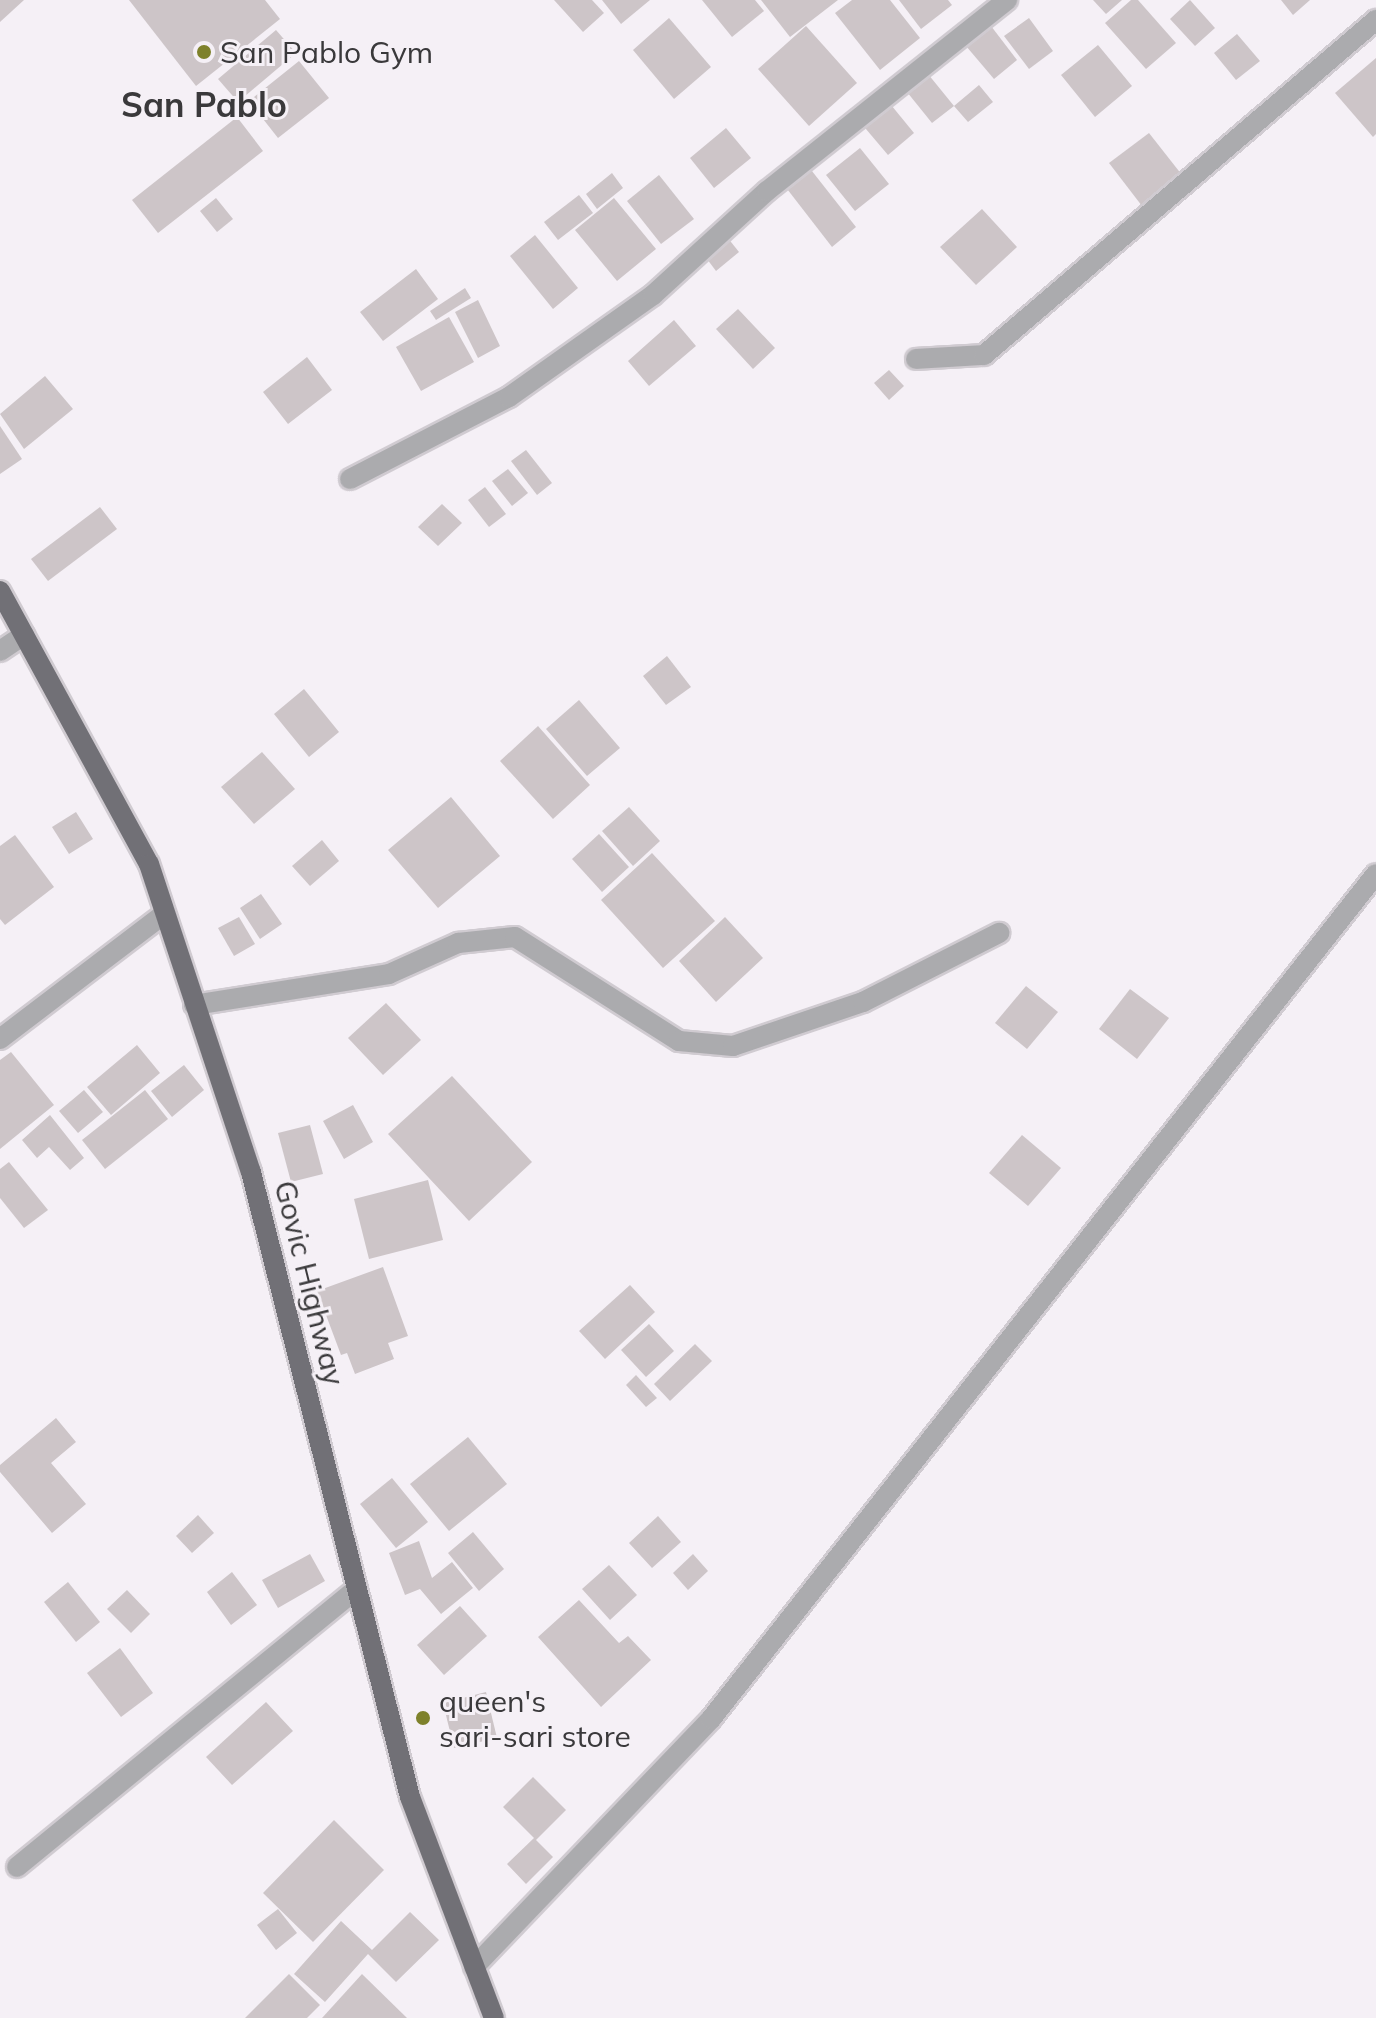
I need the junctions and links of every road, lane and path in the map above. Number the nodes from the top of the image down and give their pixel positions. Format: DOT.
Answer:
graph roads {
  1 [pos="1007,0"];
  2 [pos="1376,20"];
  3 [pos="916,359"];
  4 [pos="350,479"];
  5 [pos="0,591"];
  6 [pos="24,635"];
  7 [pos="0,651"];
  8 [pos="1376,874"];
  9 [pos="164,914"];
  10 [pos="999,933"];
  11 [pos="194,1005"];
  12 [pos="0,1039"];
  13 [pos="357,1589"];
  14 [pos="17,1867"];
  15 [pos="474,1967"];
  16 [pos="494,2018"];
  1 -- 4 [label="street"];
  2 -- 3 [label="street"];
  5 -- 6 [label="main road, Govic Highway"];
  6 -- 7 [label="street"];
  6 -- 9 [label="main road, Govic Highway"];
  8 -- 15 [label="street"];
  9 -- 11 [label="main road, Govic Highway"];
  9 -- 12 [label="street"];
  10 -- 11 [label="street"];
  11 -- 13 [label="main road, Govic Highway"];
  13 -- 14 [label="street"];
  13 -- 15 [label="main road, Govic Highway"];
  15 -- 16 [label="main road, Govic Highway"];
}
